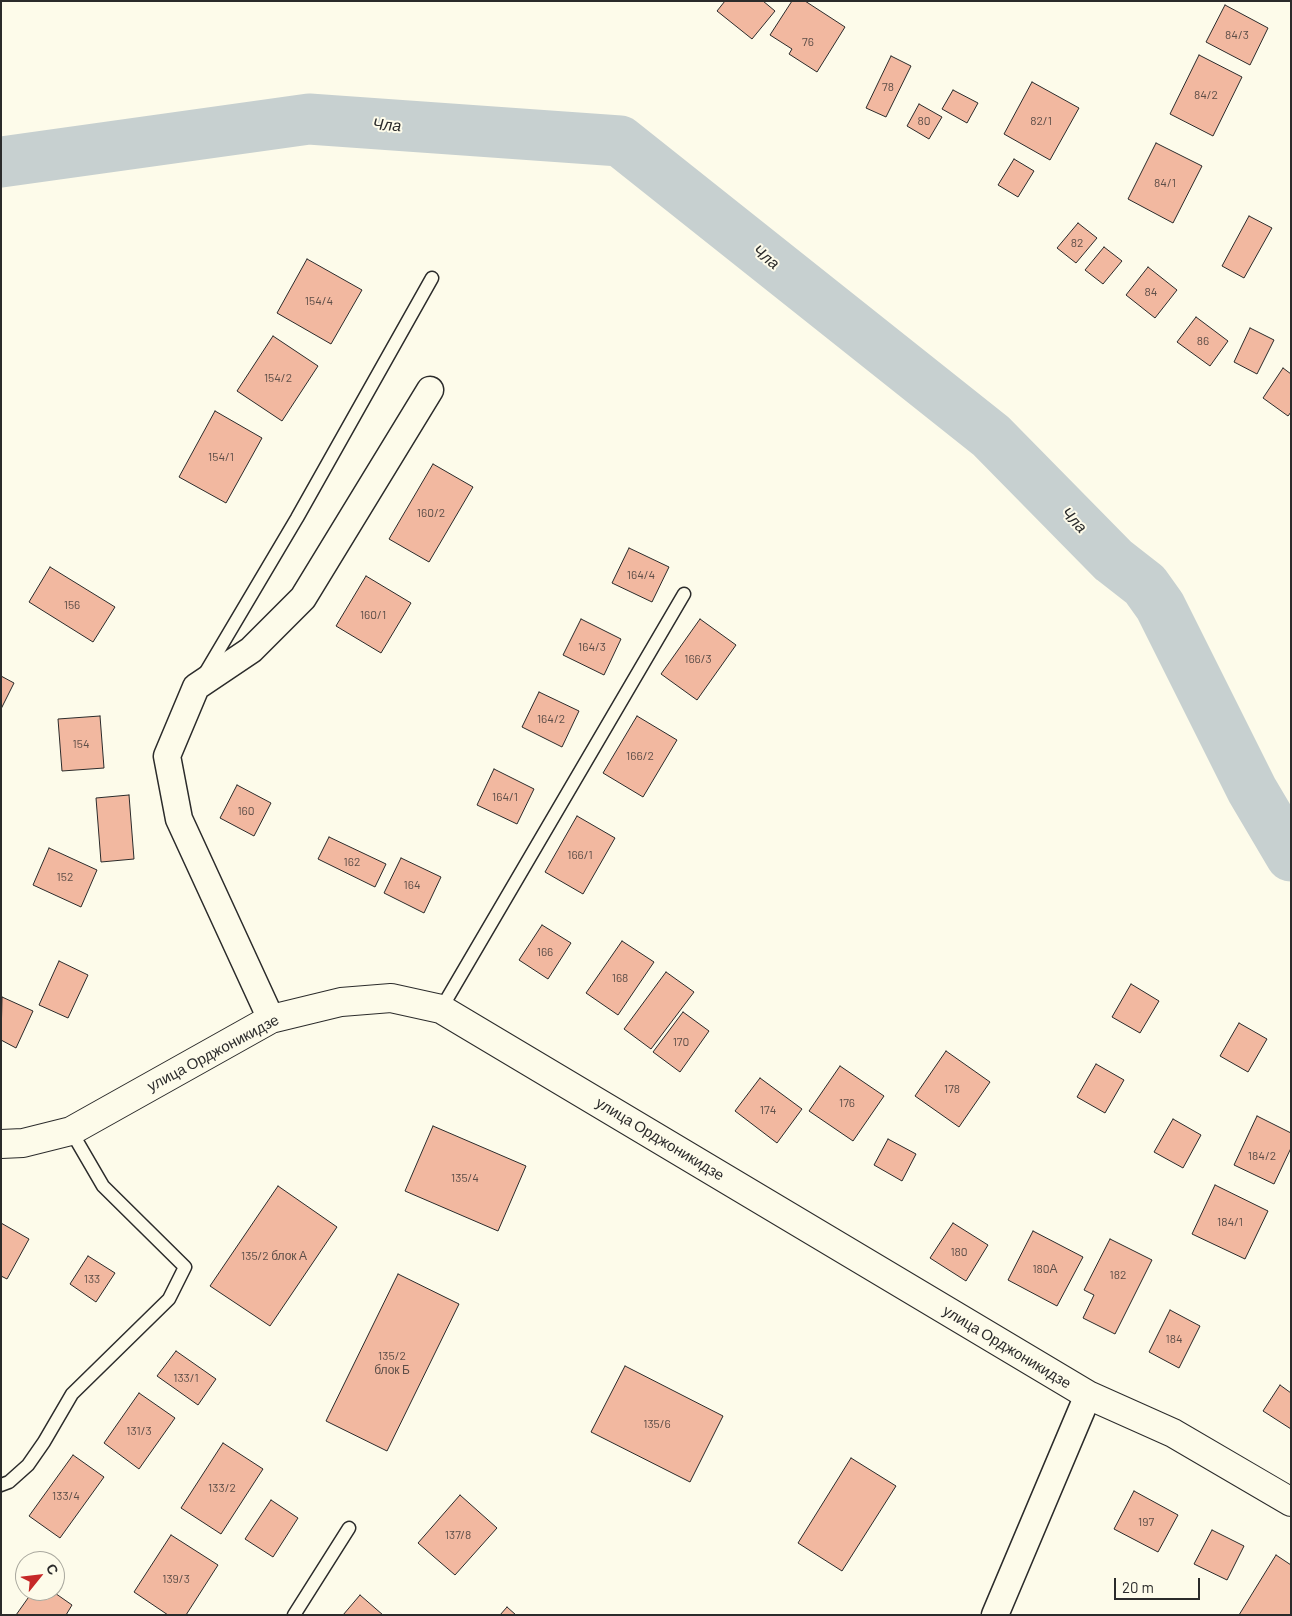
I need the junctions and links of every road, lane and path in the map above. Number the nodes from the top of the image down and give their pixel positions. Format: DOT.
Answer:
graph roads {
  1 [pos="432,278"];
  2 [pos="430,390"];
  3 [pos="684,594"];
  4 [pos="196,688"];
  5 [pos="441,1009"];
  6 [pos="271,1019"];
  7 [pos="71,1131"];
  8 [pos="1,1144"];
  9 [pos="1088,1395"];
  10 [pos="1,1485"];
  11 [pos="1291,1502"];
  12 [pos="349,1528"];
  13 [pos="294,1615"];
  14 [pos="995,1615"];
  1 -- 4 [label="lane"];
  2 -- 4 [label="street"];
  3 -- 5 [label="lane"];
  4 -- 6 [label="street"];
  5 -- 6 [label="street, улица Орджоникидзе"];
  5 -- 9 [label="street, улица Орджоникидзе"];
  6 -- 7 [label="street, улица Орджоникидзе"];
  7 -- 8 [label="street, улица Орджоникидзе"];
  7 -- 10 [label="lane"];
  9 -- 11 [label="street, улица Орджоникидзе"];
  9 -- 14 [label="street"];
  12 -- 13 [label="lane"];
}
